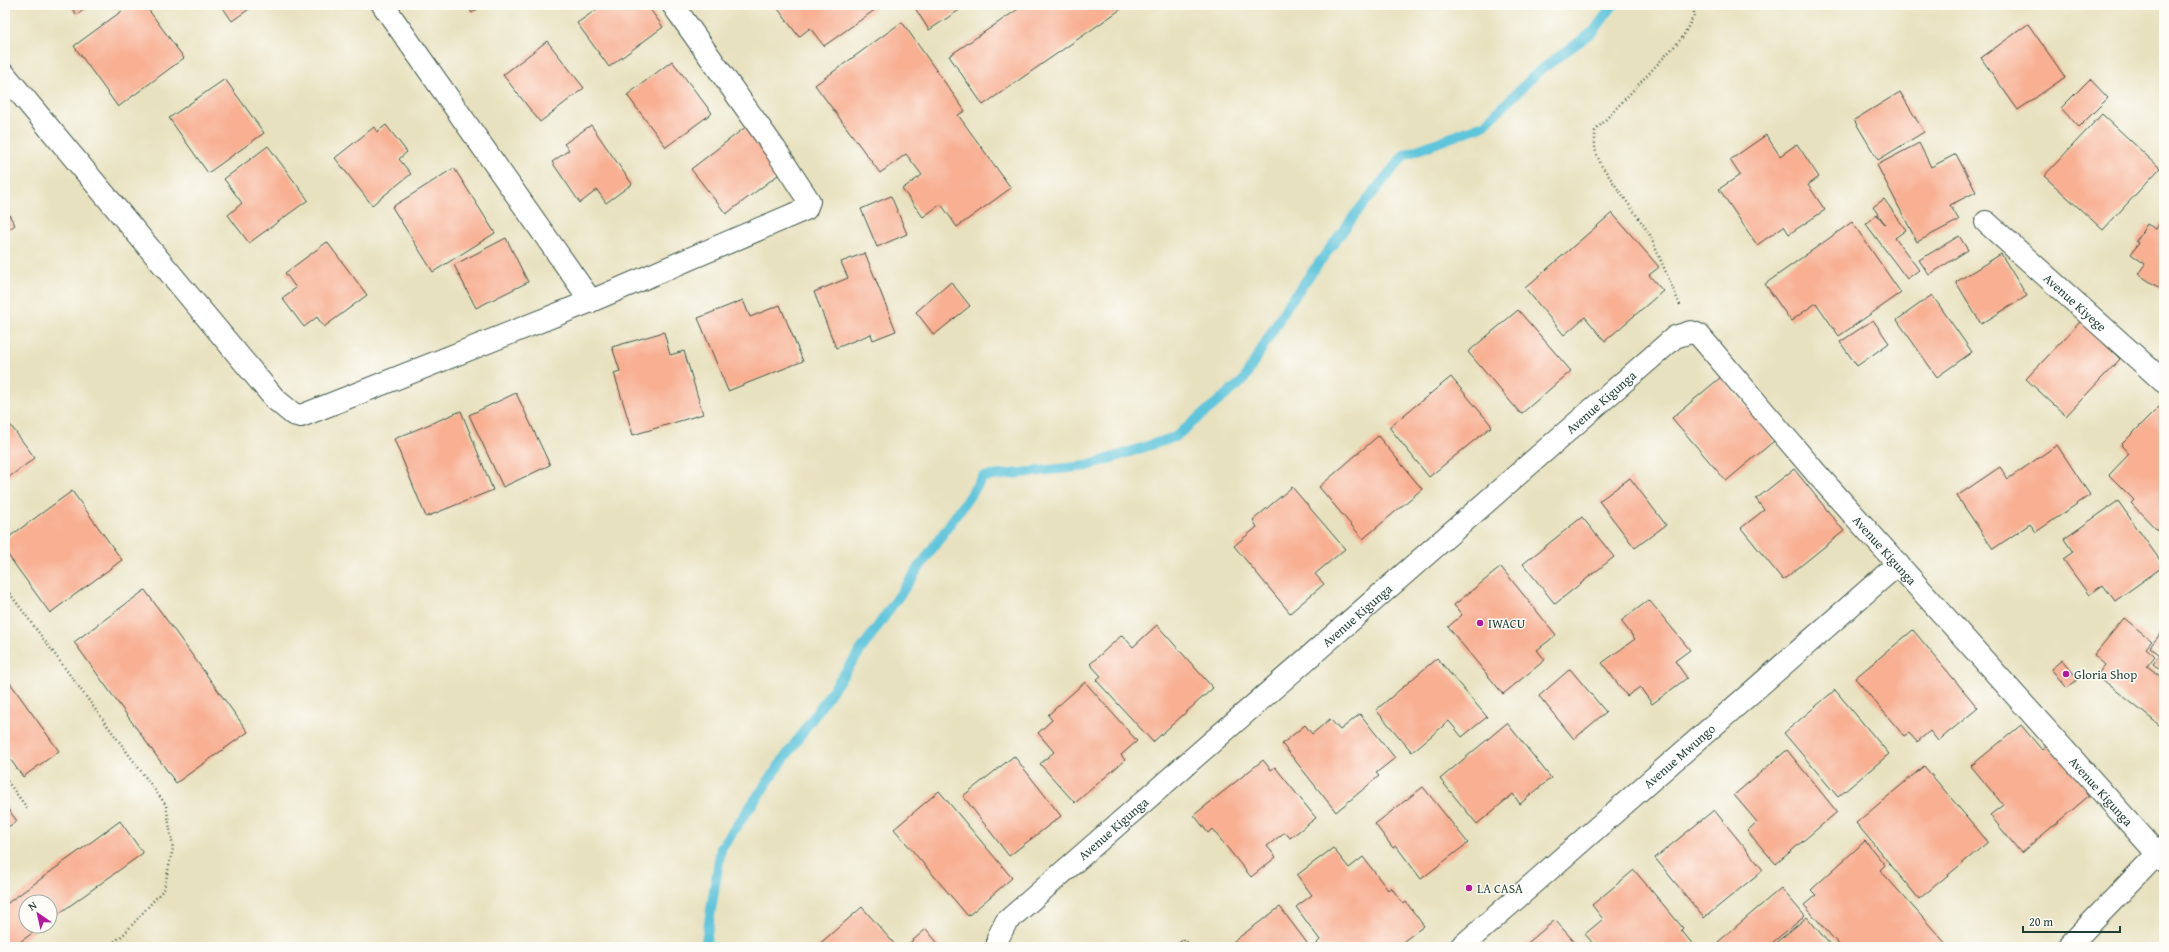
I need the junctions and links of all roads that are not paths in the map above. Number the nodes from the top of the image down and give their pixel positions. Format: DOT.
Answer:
graph roads {
  1 [pos="383,5"];
  2 [pos="673,5"];
  3 [pos="5,75"];
  4 [pos="1986,222"];
  5 [pos="591,301"];
  6 [pos="2164,382"];
  7 [pos="1898,564"];
  8 [pos="2162,855"];
  9 [pos="998,947"];
  10 [pos="1461,947"];
  11 [pos="2068,947"];
  1 -- 5 [label="street"];
  2 -- 5 [label="street"];
  3 -- 5 [label="street"];
  4 -- 6 [label="street, Avenue Kiyege"];
  7 -- 8 [label="street, Avenue Kigunga"];
  7 -- 9 [label="street, Avenue Kigunga"];
  7 -- 10 [label="street, Avenue Mwungo"];
  8 -- 11 [label="street"];
}
